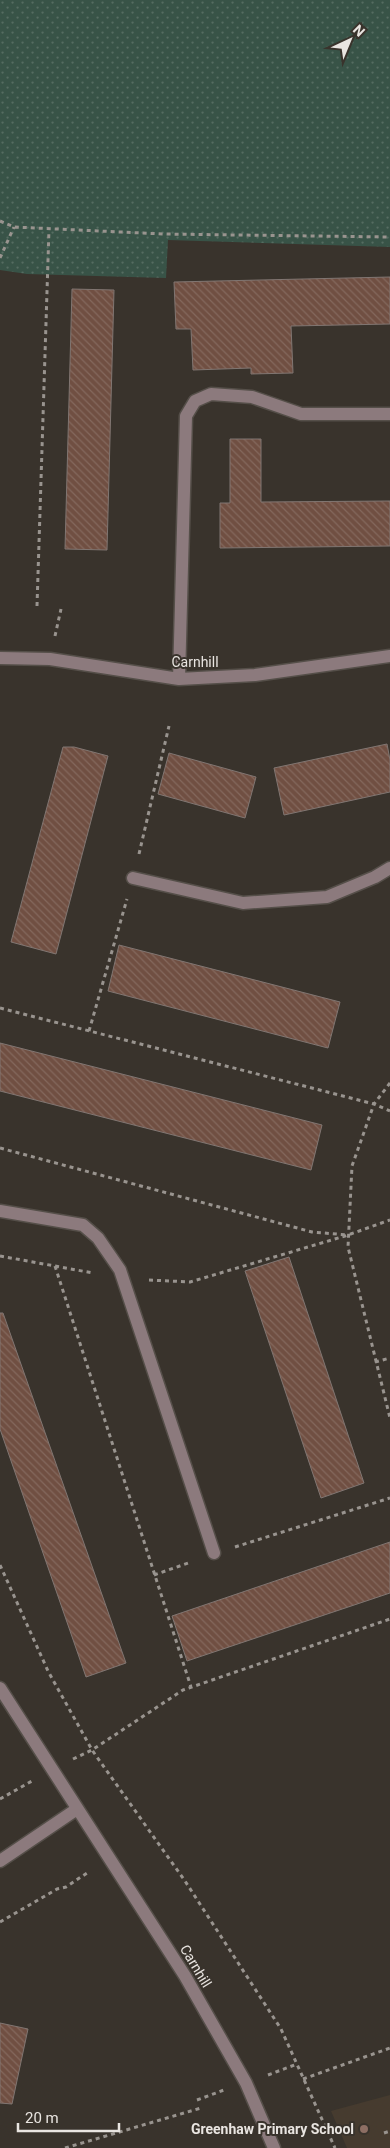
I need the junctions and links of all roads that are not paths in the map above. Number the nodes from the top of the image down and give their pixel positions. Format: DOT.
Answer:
graph roads {
  1 [pos="390,414"];
  2 [pos="390,656"];
  3 [pos="0,658"];
  4 [pos="179,679"];
  5 [pos="390,868"];
  6 [pos="133,878"];
  7 [pos="0,1211"];
  8 [pos="214,1554"];
  9 [pos="0,1688"];
  10 [pos="77,1809"];
  11 [pos="0,1861"];
  12 [pos="274,2148"];
  1 -- 4 [label="street"];
  2 -- 4 [label="street, Carnhill"];
  3 -- 4 [label="street, Carnhill"];
  5 -- 6 [label="street"];
  7 -- 8 [label="street"];
  9 -- 10 [label="street, Carnhill"];
  10 -- 11 [label="street"];
  10 -- 12 [label="street, Carnhill"];
}
